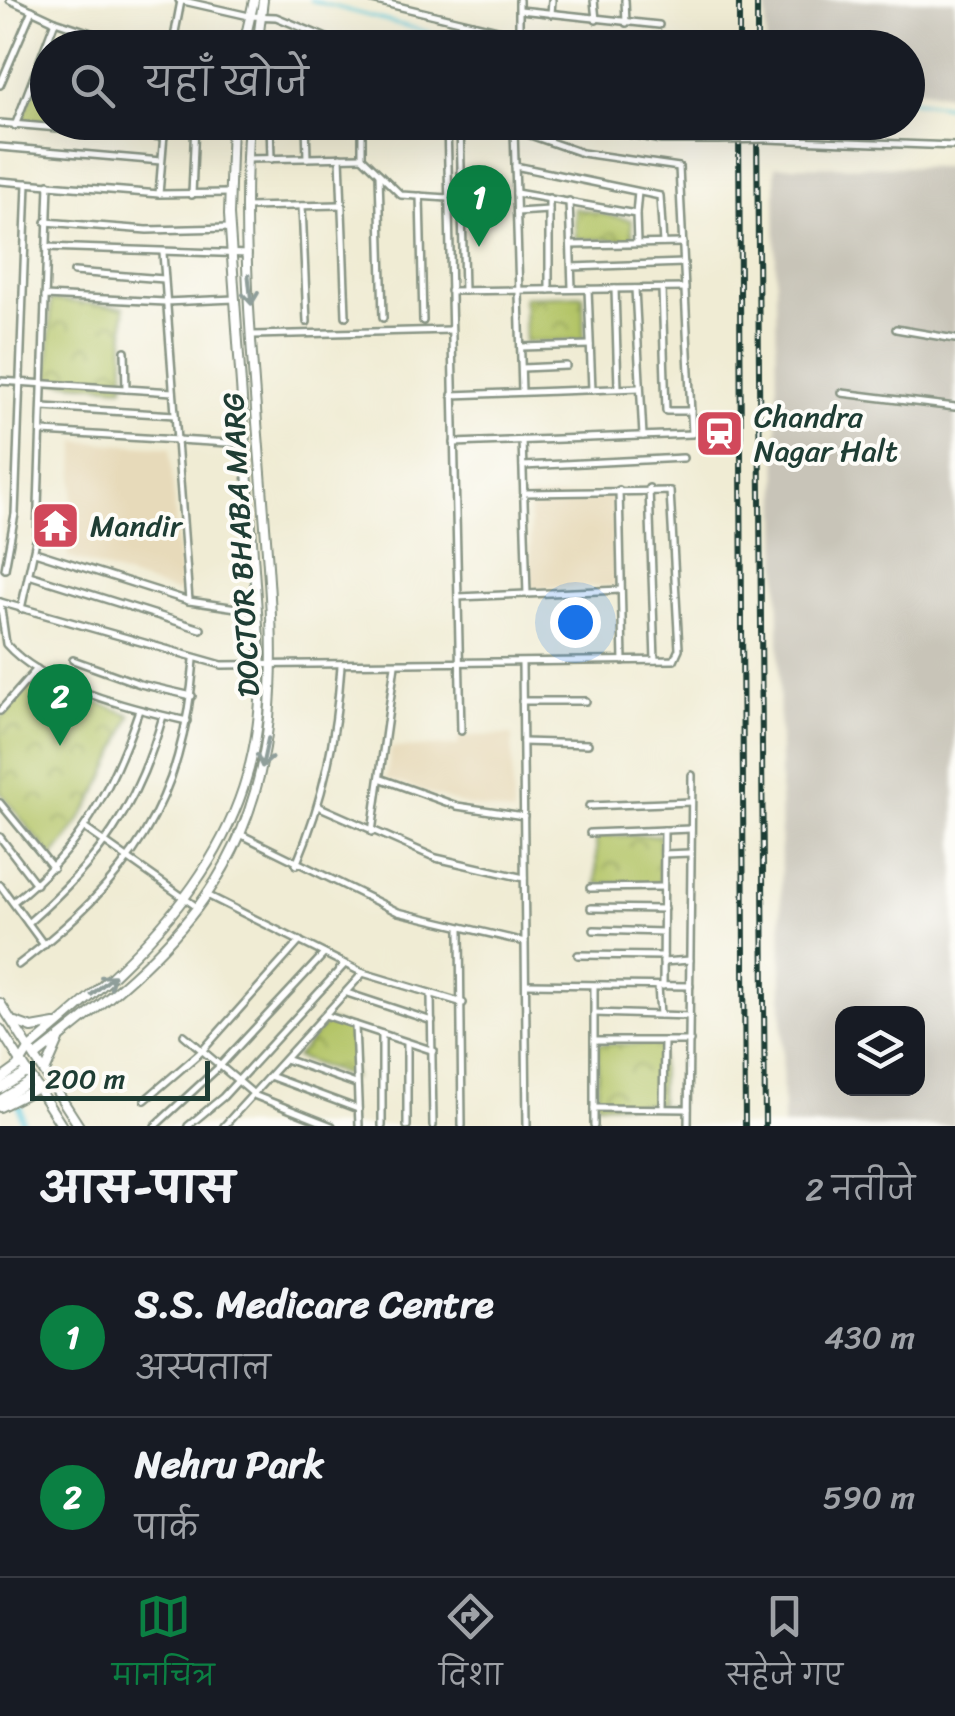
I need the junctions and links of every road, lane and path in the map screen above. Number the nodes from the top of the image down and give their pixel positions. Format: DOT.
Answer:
graph roads {
  1 [pos="10,0"];
  2 [pos="180,0"];
  3 [pos="254,0"];
  4 [pos="263,0"];
  5 [pos="372,0"];
  6 [pos="519,0"];
  7 [pos="552,0"];
  8 [pos="594,0"];
  9 [pos="625,0"];
  10 [pos="382,1"];
  11 [pos="32,10"];
  12 [pos="520,10"];
  13 [pos="551,14"];
  14 [pos="250,16"];
  15 [pos="261,16"];
  16 [pos="596,20"];
  17 [pos="55,21"];
  18 [pos="626,23"];
  19 [pos="659,25"];
  20 [pos="52,30"];
  21 [pos="78,30"];
  22 [pos="175,30"];
  23 [pos="246,30"];
  24 [pos="259,30"];
  25 [pos="307,30"];
  26 [pos="489,30"];
  27 [pos="519,30"];
  28 [pos="0,85"];
  29 [pos="30,87"];
  30 [pos="0,123"];
  31 [pos="15,126"];
  32 [pos="30,127"];
  33 [pos="164,140"];
  34 [pos="194,140"];
  35 [pos="231,140"];
  36 [pos="248,140"];
  37 [pos="270,140"];
  38 [pos="306,140"];
  39 [pos="362,140"];
  40 [pos="447,140"];
  41 [pos="460,140"];
  42 [pos="514,140"];
  43 [pos="544,140"];
  44 [pos="794,140"];
  45 [pos="955,146"];
  46 [pos="0,147"];
  47 [pos="340,157"];
  48 [pos="362,157"];
  49 [pos="307,158"];
  50 [pos="246,159"];
  51 [pos="271,159"];
  52 [pos="161,161"];
  53 [pos="515,166"];
  54 [pos="379,174"];
  55 [pos="0,180"];
  56 [pos="27,183"];
  57 [pos="49,184"];
  58 [pos="638,192"];
  59 [pos="229,193"];
  60 [pos="516,193"];
  61 [pos="159,194"];
  62 [pos="192,195"];
  63 [pos="420,196"];
  64 [pos="448,198"];
  65 [pos="549,198"];
  66 [pos="570,202"];
  67 [pos="340,205"];
  68 [pos="302,206"];
  69 [pos="246,208"];
  70 [pos="550,210"];
  71 [pos="517,212"];
  72 [pos="636,214"];
  73 [pos="46,222"];
  74 [pos="230,228"];
  75 [pos="683,242"];
  76 [pos="662,243"];
  77 [pos="637,244"];
  78 [pos="571,245"];
  79 [pos="46,247"];
  80 [pos="163,253"];
  81 [pos="232,254"];
  82 [pos="248,254"];
  83 [pos="684,263"];
  84 [pos="572,267"];
  85 [pos="74,272"];
  86 [pos="164,280"];
  87 [pos="662,288"];
  88 [pos="685,288"];
  89 [pos="588,289"];
  90 [pos="615,289"];
  91 [pos="635,289"];
  92 [pos="519,290"];
  93 [pos="549,290"];
  94 [pos="572,290"];
  95 [pos="450,291"];
  96 [pos="464,291"];
  97 [pos="45,296"];
  98 [pos="236,299"];
  99 [pos="164,302"];
  100 [pos="346,316"];
  101 [pos="383,318"];
  102 [pos="423,320"];
  103 [pos="307,322"];
  104 [pos="896,329"];
  105 [pos="451,330"];
  106 [pos="254,336"];
  107 [pos="955,339"];
  108 [pos="590,345"];
  109 [pos="521,346"];
  110 [pos="126,351"];
  111 [pos="566,366"];
  112 [pos="522,368"];
  113 [pos="0,381"];
  114 [pos="21,383"];
  115 [pos="45,384"];
  116 [pos="618,388"];
  117 [pos="640,388"];
  118 [pos="126,389"];
  119 [pos="592,390"];
  120 [pos="173,392"];
  121 [pos="522,392"];
  122 [pos="842,392"];
  123 [pos="452,395"];
  124 [pos="43,407"];
  125 [pos="955,407"];
  126 [pos="690,411"];
  127 [pos="175,415"];
  128 [pos="43,432"];
  129 [pos="643,436"];
  130 [pos="177,438"];
  131 [pos="522,440"];
  132 [pos="454,443"];
  133 [pos="245,444"];
  134 [pos="683,458"];
  135 [pos="522,466"];
  136 [pos="649,488"];
  137 [pos="619,490"];
  138 [pos="524,493"];
  139 [pos="34,552"];
  140 [pos="5,569"];
  141 [pos="30,575"];
  142 [pos="622,590"];
  143 [pos="527,594"];
  144 [pos="458,598"];
  145 [pos="188,601"];
  146 [pos="0,602"];
  147 [pos="21,609"];
  148 [pos="257,611"];
  149 [pos="202,629"];
  150 [pos="6,644"];
  151 [pos="0,651"];
  152 [pos="73,660"];
  153 [pos="194,660"];
  154 [pos="655,660"];
  155 [pos="623,661"];
  156 [pos="522,663"];
  157 [pos="460,664"];
  158 [pos="395,665"];
  159 [pos="341,666"];
  160 [pos="260,668"];
  161 [pos="275,668"];
  162 [pos="37,669"];
  163 [pos="192,696"];
  164 [pos="522,701"];
  165 [pos="586,702"];
  166 [pos="139,710"];
  167 [pos="0,712"];
  168 [pos="162,716"];
  169 [pos="187,721"];
  170 [pos="461,731"];
  171 [pos="523,742"];
  172 [pos="588,744"];
  173 [pos="692,775"];
  174 [pos="381,778"];
  175 [pos="693,802"];
  176 [pos="0,803"];
  177 [pos="590,806"];
  178 [pos="320,807"];
  179 [pos="524,816"];
  180 [pos="86,829"];
  181 [pos="691,829"];
  182 [pos="664,830"];
  183 [pos="372,832"];
  184 [pos="590,832"];
  185 [pos="238,833"];
  186 [pos="0,837"];
  187 [pos="107,844"];
  188 [pos="690,853"];
  189 [pos="664,854"];
  190 [pos="129,859"];
  191 [pos="296,865"];
  192 [pos="53,868"];
  193 [pos="524,878"];
  194 [pos="36,884"];
  195 [pos="0,886"];
  196 [pos="590,888"];
  197 [pos="664,888"];
  198 [pos="207,895"];
  199 [pos="186,899"];
  200 [pos="12,902"];
  201 [pos="198,906"];
  202 [pos="591,908"];
  203 [pos="664,909"];
  204 [pos="28,923"];
  205 [pos="460,930"];
  206 [pos="594,930"];
  207 [pos="663,932"];
  208 [pos="300,941"];
  209 [pos="525,942"];
  210 [pos="44,945"];
  211 [pos="324,954"];
  212 [pos="578,955"];
  213 [pos="663,959"];
  214 [pos="691,960"];
  215 [pos="18,965"];
  216 [pos="344,965"];
  217 [pos="363,973"];
  218 [pos="526,984"];
  219 [pos="594,986"];
  220 [pos="660,986"];
  221 [pos="690,986"];
  222 [pos="346,993"];
  223 [pos="431,996"];
  224 [pos="0,1003"];
  225 [pos="463,1003"];
  226 [pos="594,1013"];
  227 [pos="660,1015"];
  228 [pos="328,1016"];
  229 [pos="690,1016"];
  230 [pos="11,1020"];
  231 [pos="432,1021"];
  232 [pos="60,1023"];
  233 [pos="354,1025"];
  234 [pos="0,1029"];
  235 [pos="65,1034"];
  236 [pos="184,1034"];
  237 [pos="382,1034"];
  238 [pos="594,1041"];
  239 [pos="664,1041"];
  240 [pos="690,1041"];
  241 [pos="407,1042"];
  242 [pos="434,1050"];
  243 [pos="202,1051"];
  244 [pos="32,1053"];
  245 [pos="288,1060"];
  246 [pos="21,1062"];
  247 [pos="218,1067"];
  248 [pos="45,1072"];
  249 [pos="272,1077"];
  250 [pos="0,1080"];
  251 [pos="236,1082"];
  252 [pos="18,1083"];
  253 [pos="35,1083"];
  254 [pos="356,1085"];
  255 [pos="54,1086"];
  256 [pos="256,1096"];
  257 [pos="2,1100"];
  258 [pos="145,1100"];
  259 [pos="594,1108"];
  260 [pos="663,1108"];
  261 [pos="688,1108"];
  262 [pos="358,1109"];
  263 [pos="306,1122"];
  264 [pos="62,1126"];
  265 [pos="79,1126"];
  266 [pos="155,1126"];
  267 [pos="188,1126"];
  268 [pos="224,1126"];
  269 [pos="332,1126"];
  270 [pos="359,1126"];
  271 [pos="382,1126"];
  272 [pos="407,1126"];
  273 [pos="433,1126"];
  274 [pos="462,1126"];
  275 [pos="528,1126"];
  276 [pos="594,1126"];
  277 [pos="688,1126"];
  1 -- 11 [label="street"];
  2 -- 14 [label="street"];
  2 -- 22 [label="street"];
  3 -- 14 [label="street"];
  4 -- 15 [label="street"];
  5 -- 10 [label="street"];
  6 -- 12 [label="street"];
  7 -- 13 [label="street"];
  8 -- 16 [label="street"];
  9 -- 18 [label="street"];
  10 -- 26 [label="street"];
  11 -- 17 [label="street"];
  11 -- 28 [label="street"];
  12 -- 13 [label="street"];
  12 -- 27 [label="street"];
  13 -- 16 [label="street"];
  14 -- 15 [label="street"];
  14 -- 23 [label="street"];
  15 -- 24 [label="street"];
  15 -- 25 [label="street"];
  16 -- 18 [label="street"];
  17 -- 20 [label="street"];
  17 -- 21 [label="street"];
  18 -- 19 [label="street"];
  29 -- 31 [label="street"];
  30 -- 31 [label="street"];
  31 -- 32 [label="street"];
  33 -- 52 [label="street"];
  34 -- 62 [label="street"];
  35 -- 59 [label="street, DOCTOR BHABA MARG"];
  36 -- 50 [label="street, DOCTOR BHABA MARG"];
  37 -- 51 [label="street"];
  38 -- 49 [label="street"];
  39 -- 48 [label="street"];
  40 -- 64 [label="street"];
  41 -- 96 [label="street"];
  42 -- 53 [label="street"];
  43 -- 75 [label="street"];
  44 -- 45 [label="street, bridge"];
  46 -- 52 [label="street"];
  47 -- 48 [label="street"];
  47 -- 49 [label="street"];
  47 -- 67 [label="street"];
  48 -- 54 [label="street"];
  49 -- 51 [label="street"];
  50 -- 51 [label="street"];
  50 -- 69 [label="street, DOCTOR BHABA MARG"];
  52 -- 61 [label="street"];
  53 -- 58 [label="street"];
  53 -- 60 [label="street"];
  54 -- 63 [label="street"];
  54 -- 101 [label="street"];
  55 -- 56 [label="street"];
  56 -- 57 [label="street"];
  56 -- 114 [label="street"];
  57 -- 61 [label="street"];
  57 -- 73 [label="street"];
  58 -- 72 [label="street"];
  58 -- 76 [label="street"];
  59 -- 62 [label="street"];
  59 -- 74 [label="street, DOCTOR BHABA MARG"];
  60 -- 65 [label="street"];
  60 -- 71 [label="street"];
  61 -- 62 [label="street"];
  63 -- 64 [label="street"];
  63 -- 102 [label="street"];
  64 -- 95 [label="street"];
  65 -- 66 [label="street"];
  65 -- 70 [label="street"];
  66 -- 72 [label="street"];
  66 -- 78 [label="street"];
  67 -- 68 [label="street"];
  67 -- 100 [label="street"];
  68 -- 69 [label="street"];
  68 -- 103 [label="street"];
  69 -- 82 [label="street, DOCTOR BHABA MARG"];
  70 -- 71 [label="street"];
  70 -- 93 [label="street"];
  71 -- 92 [label="street"];
  72 -- 77 [label="street"];
  73 -- 74 [label="street"];
  73 -- 79 [label="street"];
  74 -- 81 [label="street, DOCTOR BHABA MARG"];
  75 -- 76 [label="street"];
  75 -- 83 [label="street"];
  76 -- 77 [label="street"];
  77 -- 78 [label="street"];
  78 -- 84 [label="street"];
  79 -- 80 [label="street"];
  79 -- 97 [label="street"];
  80 -- 81 [label="street"];
  80 -- 86 [label="street"];
  81 -- 82 [label="street"];
  81 -- 98 [label="street, DOCTOR BHABA MARG"];
  82 -- 106 [label="street, DOCTOR BHABA MARG, one-way"];
  83 -- 84 [label="street"];
  83 -- 88 [label="street"];
  84 -- 94 [label="street"];
  85 -- 86 [label="street"];
  86 -- 99 [label="street"];
  87 -- 88 [label="street"];
  87 -- 91 [label="street"];
  87 -- 126 [label="street"];
  88 -- 126 [label="street"];
  89 -- 90 [label="street"];
  89 -- 94 [label="street"];
  89 -- 108 [label="street"];
  90 -- 91 [label="street"];
  90 -- 116 [label="street"];
  91 -- 117 [label="street"];
  92 -- 93 [label="street"];
  92 -- 96 [label="street"];
  92 -- 109 [label="street"];
  93 -- 94 [label="street"];
  95 -- 96 [label="street"];
  95 -- 105 [label="street"];
  97 -- 99 [label="street"];
  97 -- 115 [label="street"];
  98 -- 99 [label="street"];
  98 -- 133 [label="street, DOCTOR BHABA MARG"];
  99 -- 120 [label="street"];
  104 -- 107 [label="street"];
  105 -- 106 [label="street"];
  105 -- 123 [label="street"];
  106 -- 161 [label="street, DOCTOR BHABA MARG"];
  108 -- 109 [label="street"];
  108 -- 119 [label="street"];
  109 -- 112 [label="street"];
  110 -- 118 [label="street"];
  111 -- 112 [label="street"];
  112 -- 121 [label="street"];
  113 -- 114 [label="street"];
  114 -- 115 [label="street"];
  114 -- 140 [label="street"];
  115 -- 118 [label="street"];
  115 -- 124 [label="street"];
  116 -- 117 [label="street"];
  116 -- 119 [label="street"];
  117 -- 129 [label="street"];
  118 -- 120 [label="street"];
  119 -- 121 [label="street"];
  120 -- 127 [label="street"];
  121 -- 123 [label="street"];
  122 -- 125 [label="street"];
  123 -- 132 [label="street"];
  124 -- 127 [label="street"];
  124 -- 128 [label="street"];
  126 -- 129 [label="street"];
  127 -- 130 [label="street"];
  128 -- 130 [label="street"];
  128 -- 139 [label="street"];
  129 -- 131 [label="street"];
  130 -- 133 [label="street"];
  130 -- 145 [label="street"];
  131 -- 132 [label="street"];
  131 -- 135 [label="street"];
  132 -- 144 [label="street"];
  133 -- 148 [label="street, DOCTOR BHABA MARG"];
  134 -- 135 [label="street"];
  135 -- 138 [label="street"];
  136 -- 137 [label="street"];
  136 -- 154 [label="street"];
  136 -- 154 [label="street"];
  137 -- 138 [label="street"];
  137 -- 142 [label="street"];
  138 -- 143 [label="street"];
  139 -- 141 [label="street"];
  139 -- 145 [label="street"];
  141 -- 147 [label="street"];
  141 -- 149 [label="street"];
  142 -- 143 [label="street"];
  142 -- 155 [label="street"];
  143 -- 144 [label="street"];
  144 -- 157 [label="street"];
  145 -- 148 [label="street"];
  146 -- 147 [label="street"];
  146 -- 150 [label="street"];
  147 -- 153 [label="street"];
  148 -- 160 [label="street, DOCTOR BHABA MARG"];
  150 -- 151 [label="street"];
  150 -- 162 [label="street"];
  152 -- 163 [label="street"];
  153 -- 160 [label="street"];
  153 -- 163 [label="street"];
  154 -- 155 [label="street"];
  155 -- 156 [label="street"];
  156 -- 157 [label="street"];
  156 -- 164 [label="street"];
  157 -- 158 [label="street"];
  157 -- 170 [label="street"];
  158 -- 159 [label="street"];
  158 -- 174 [label="street"];
  159 -- 161 [label="street"];
  159 -- 178 [label="street"];
  160 -- 161 [label="street"];
  160 -- 199 [label="street, DOCTOR BHABA MARG"];
  161 -- 185 [label="street, DOCTOR BHABA MARG, one-way"];
  162 -- 166 [label="street"];
  162 -- 167 [label="street"];
  163 -- 169 [label="street"];
  164 -- 165 [label="street"];
  164 -- 171 [label="street"];
  166 -- 168 [label="street"];
  166 -- 180 [label="street"];
  168 -- 169 [label="street"];
  168 -- 187 [label="street"];
  169 -- 190 [label="street"];
  171 -- 172 [label="street"];
  171 -- 179 [label="street"];
  173 -- 175 [label="street"];
  174 -- 179 [label="street"];
  174 -- 183 [label="street"];
  175 -- 177 [label="street"];
  175 -- 181 [label="street"];
  176 -- 192 [label="street"];
  178 -- 183 [label="street"];
  178 -- 191 [label="street"];
  179 -- 193 [label="street"];
  180 -- 187 [label="street"];
  180 -- 192 [label="street"];
  181 -- 182 [label="street"];
  181 -- 188 [label="street"];
  182 -- 184 [label="street"];
  182 -- 189 [label="street"];
  183 -- 193 [label="street"];
  185 -- 191 [label="street"];
  185 -- 198 [label="street, DOCTOR BHABA MARG"];
  186 -- 194 [label="street"];
  187 -- 190 [label="street"];
  187 -- 204 [label="street"];
  188 -- 189 [label="street"];
  188 -- 214 [label="street"];
  189 -- 197 [label="street"];
  190 -- 199 [label="street"];
  190 -- 210 [label="street"];
  191 -- 205 [label="street"];
  192 -- 194 [label="street"];
  193 -- 209 [label="street"];
  194 -- 200 [label="street"];
  195 -- 200 [label="street"];
  196 -- 197 [label="street"];
  197 -- 203 [label="street"];
  198 -- 201 [label="street, DOCTOR BHABA MARG"];
  198 -- 208 [label="street"];
  199 -- 201 [label="street"];
  232 -- 199 [label="street, DOCTOR BHABA MARG, one-way"];
  200 -- 204 [label="street"];
  201 -- 235 [label="street, DOCTOR BHABA MARG"];
  202 -- 203 [label="street"];
  203 -- 207 [label="street"];
  204 -- 210 [label="street"];
  205 -- 209 [label="street"];
  205 -- 225 [label="street"];
  206 -- 207 [label="street"];
  207 -- 213 [label="street"];
  208 -- 211 [label="street"];
  208 -- 243 [label="street"];
  209 -- 218 [label="street"];
  210 -- 215 [label="street"];
  211 -- 216 [label="street"];
  211 -- 247 [label="street"];
  212 -- 213 [label="street"];
  213 -- 214 [label="street"];
  213 -- 220 [label="street"];
  214 -- 221 [label="street"];
  216 -- 217 [label="street"];
  216 -- 251 [label="street"];
  217 -- 222 [label="street"];
  217 -- 223 [label="street"];
  218 -- 219 [label="street"];
  218 -- 275 [label="street"];
  219 -- 220 [label="street"];
  219 -- 226 [label="street"];
  220 -- 221 [label="street"];
  220 -- 227 [label="street"];
  221 -- 229 [label="street"];
  222 -- 228 [label="street"];
  222 -- 231 [label="street"];
  223 -- 225 [label="street"];
  223 -- 231 [label="street"];
  224 -- 230 [label="street"];
  225 -- 274 [label="street"];
  226 -- 227 [label="street"];
  226 -- 238 [label="street"];
  227 -- 229 [label="street"];
  228 -- 233 [label="street"];
  228 -- 245 [label="street"];
  229 -- 240 [label="street"];
  230 -- 232 [label="street"];
  230 -- 244 [label="street"];
  231 -- 242 [label="street"];
  232 -- 235 [label="street"];
  232 -- 244 [label="street, DOCTOR BHABA MARG"];
  233 -- 237 [label="street"];
  233 -- 254 [label="street"];
  234 -- 246 [label="street"];
  235 -- 244 [label="street, DOCTOR BHABA MARG"];
  235 -- 248 [label="street"];
  236 -- 243 [label="street"];
  237 -- 241 [label="street"];
  237 -- 271 [label="street"];
  238 -- 239 [label="street"];
  238 -- 259 [label="street"];
  239 -- 240 [label="street"];
  239 -- 260 [label="street"];
  240 -- 261 [label="street"];
  241 -- 242 [label="street"];
  241 -- 272 [label="street"];
  242 -- 273 [label="street"];
  243 -- 247 [label="street"];
  243 -- 258 [label="street"];
  244 -- 246 [label="street"];
  244 -- 248 [label="street"];
  245 -- 249 [label="street"];
  245 -- 254 [label="street"];
  246 -- 252 [label="street"];
  246 -- 253 [label="street"];
  247 -- 251 [label="street"];
  247 -- 266 [label="street"];
  248 -- 255 [label="street"];
  249 -- 256 [label="street"];
  249 -- 262 [label="street"];
  250 -- 252 [label="street"];
  251 -- 256 [label="street"];
  251 -- 267 [label="street"];
  252 -- 253 [label="street"];
  252 -- 257 [label="street"];
  253 -- 255 [label="street"];
  253 -- 264 [label="street"];
  254 -- 262 [label="street"];
  255 -- 265 [label="street"];
  256 -- 263 [label="street"];
  256 -- 268 [label="street"];
  259 -- 260 [label="street"];
  259 -- 276 [label="street"];
  260 -- 261 [label="street"];
  261 -- 277 [label="street"];
  262 -- 270 [label="street"];
  263 -- 269 [label="street"];
}
